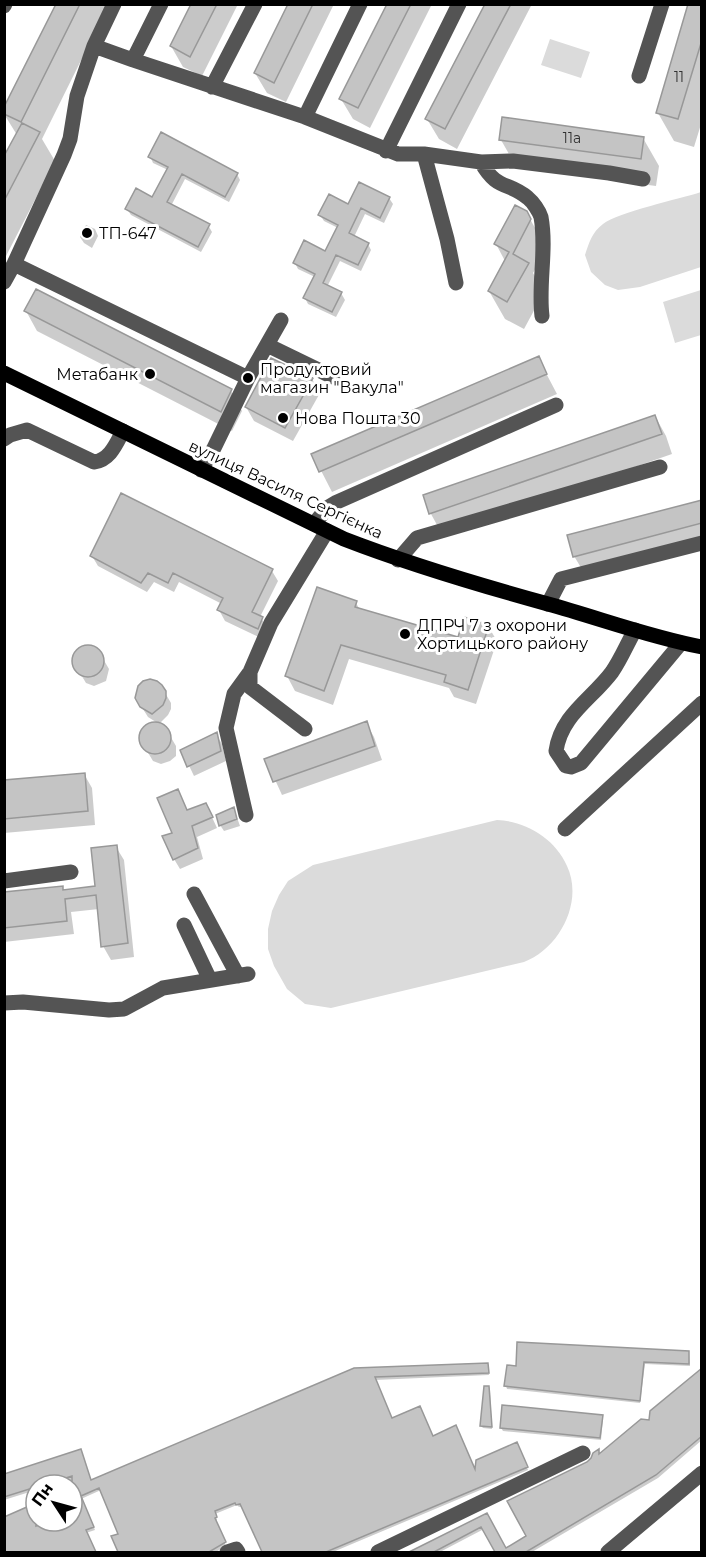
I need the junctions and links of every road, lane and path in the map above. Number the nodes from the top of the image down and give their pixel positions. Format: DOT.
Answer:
graph roads {
  1 [pos="114,4"];
  2 [pos="161,4"];
  3 [pos="255,4"];
  4 [pos="360,4"];
  5 [pos="459,4"];
  6 [pos="662,4"];
  7 [pos="94,46"];
  8 [pos="134,60"];
  9 [pos="639,76"];
  10 [pos="212,87"];
  11 [pos="305,117"];
  12 [pos="386,151"];
  13 [pos="424,154"];
  14 [pos="481,162"];
  15 [pos="643,179"];
  16 [pos="14,264"];
  17 [pos="4,282"];
  18 [pos="456,283"];
  19 [pos="542,316"];
  20 [pos="281,320"];
  21 [pos="267,345"];
  22 [pos="4,373"];
  23 [pos="333,377"];
  24 [pos="248,378"];
  25 [pos="556,405"];
  26 [pos="123,431"];
  27 [pos="4,440"];
  28 [pos="660,466"];
  29 [pos="201,470"];
  30 [pos="320,528"];
  31 [pos="702,543"];
  32 [pos="398,560"];
  33 [pos="548,604"];
  34 [pos="635,630"];
  35 [pos="681,643"];
  36 [pos="702,647"];
  37 [pos="250,672"];
  38 [pos="702,703"];
  39 [pos="305,729"];
  40 [pos="246,815"];
  41 [pos="565,829"];
  42 [pos="71,872"];
  43 [pos="4,881"];
  44 [pos="194,894"];
  45 [pos="184,925"];
  46 [pos="210,980"];
  47 [pos="4,1003"];
  48 [pos="583,1453"];
  49 [pos="702,1473"];
  50 [pos="227,1552"];
  51 [pos="238,1552"];
  52 [pos="378,1552"];
  53 [pos="608,1552"];
  1 -- 7 [label="street"];
  2 -- 8 [label="street"];
  3 -- 10 [label="street"];
  4 -- 11 [label="street"];
  5 -- 12 [label="street"];
  6 -- 9 [label="street"];
  7 -- 8 [label="street"];
  7 -- 16 [label="street"];
  8 -- 10 [label="street"];
  10 -- 11 [label="street"];
  11 -- 12 [label="street"];
  12 -- 13 [label="street"];
  13 -- 14 [label="street"];
  13 -- 18 [label="street"];
  14 -- 15 [label="street"];
  14 -- 19 [label="street"];
  16 -- 17 [label="street"];
  16 -- 24 [label="street"];
  20 -- 21 [label="street"];
  21 -- 23 [label="street"];
  21 -- 24 [label="street"];
  22 -- 26 [label="main road, вулиця Василя Сергієнка"];
  24 -- 29 [label="street"];
  25 -- 30 [label="street"];
  26 -- 27 [label="street"];
  26 -- 29 [label="main road, вулиця Василя Сергієнка"];
  28 -- 32 [label="street"];
  29 -- 30 [label="main road, вулиця Василя Сергієнка"];
  30 -- 32 [label="main road, вулиця Василя Сергієнка"];
  30 -- 37 [label="street"];
  31 -- 33 [label="street"];
  32 -- 33 [label="main road, вулиця Василя Сергієнка"];
  33 -- 34 [label="main road, вулиця Василя Сергієнка"];
  34 -- 35 [label="main road, вулиця Василя Сергієнка"];
  34 -- 35 [label="street"];
  35 -- 36 [label="main road, вулиця Василя Сергієнка"];
  37 -- 39 [label="street"];
  37 -- 40 [label="street"];
  38 -- 41 [label="street"];
  42 -- 43 [label="street"];
  44 -- 46 [label="street"];
  45 -- 46 [label="street"];
  46 -- 47 [label="street"];
  48 -- 52 [label="street"];
  49 -- 53 [label="street"];
  50 -- 51 [label="street"];
}
